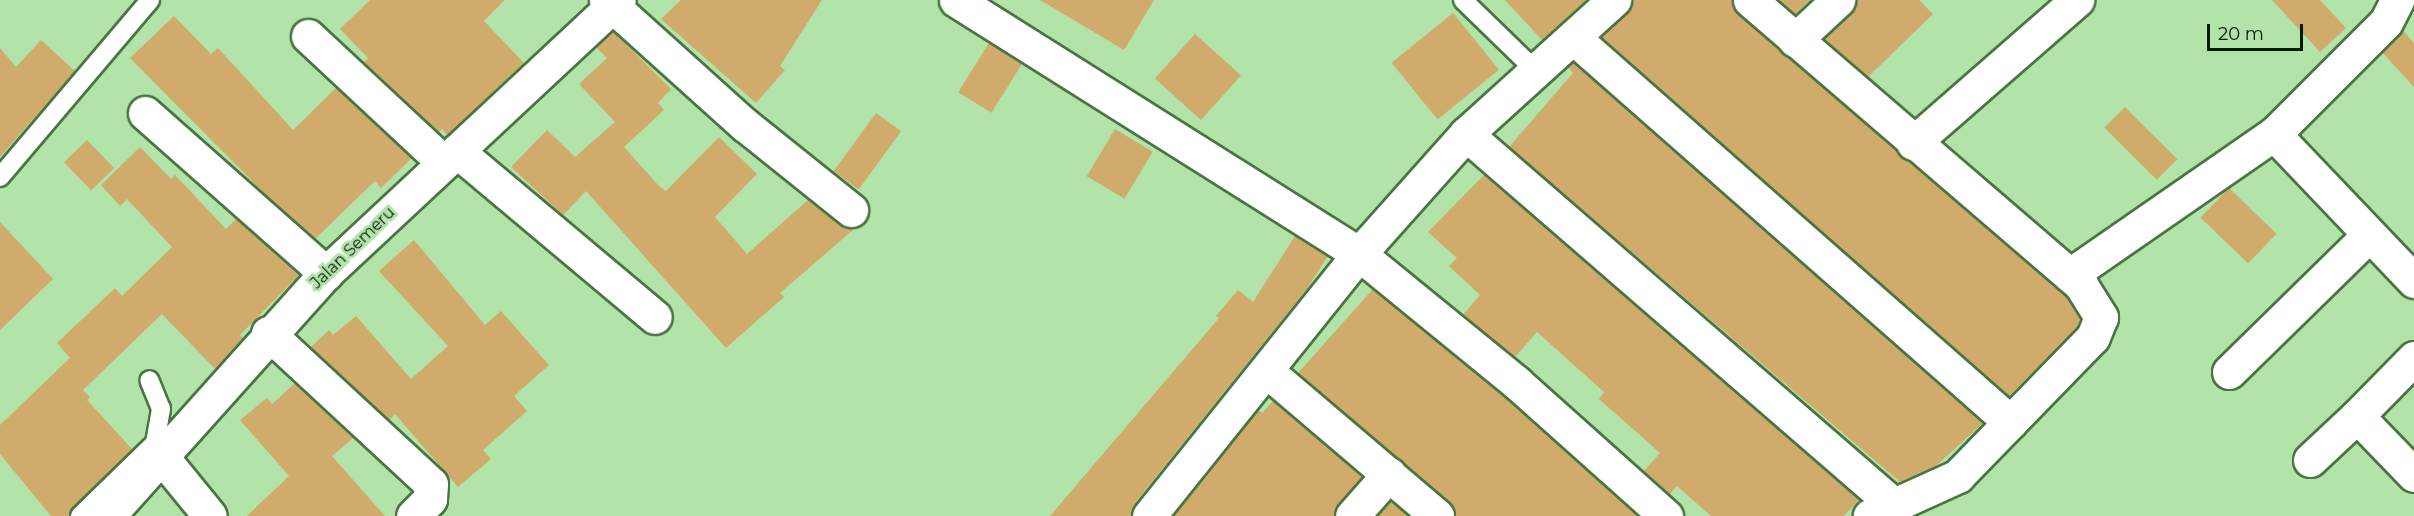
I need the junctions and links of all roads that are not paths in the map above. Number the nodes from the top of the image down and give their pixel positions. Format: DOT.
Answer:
graph roads {
  1 [pos="150,0"];
  2 [pos="956,0"];
  3 [pos="1463,0"];
  4 [pos="1614,0"];
  5 [pos="1750,0"];
  6 [pos="1838,0"];
  7 [pos="2077,0"];
  8 [pos="2397,0"];
  9 [pos="612,2"];
  10 [pos="308,36"];
  11 [pos="1575,39"];
  12 [pos="1795,40"];
  13 [pos="1535,70"];
  14 [pos="145,113"];
  15 [pos="1466,134"];
  16 [pos="2274,134"];
  17 [pos="1913,143"];
  18 [pos="450,157"];
  19 [pos="0,177"];
  20 [pos="851,210"];
  21 [pos="2351,217"];
  22 [pos="1359,254"];
  23 [pos="326,273"];
  24 [pos="2070,275"];
  25 [pos="2414,281"];
  26 [pos="655,316"];
  27 [pos="268,333"];
  28 [pos="2414,358"];
  29 [pos="1268,372"];
  30 [pos="2229,372"];
  31 [pos="149,380"];
  32 [pos="2357,416"];
  33 [pos="2010,422"];
  34 [pos="161,456"];
  35 [pos="2310,460"];
  36 [pos="1389,474"];
  37 [pos="2414,475"];
  38 [pos="1882,511"];
  39 [pos="81,516"];
  40 [pos="108,516"];
  41 [pos="210,516"];
  42 [pos="413,516"];
  43 [pos="1149,516"];
  44 [pos="1352,516"];
  45 [pos="1437,516"];
  46 [pos="1666,516"];
  1 -- 19 [label="lane"];
  2 -- 22 [label="street"];
  3 -- 13 [label="lane"];
  4 -- 11 [label="street"];
  5 -- 12 [label="street"];
  6 -- 12 [label="street"];
  7 -- 17 [label="street"];
  8 -- 16 [label="street"];
  9 -- 18 [label="street, Jalan Semeru"];
  9 -- 20 [label="street"];
  10 -- 18 [label="street"];
  11 -- 13 [label="street"];
  11 -- 33 [label="street"];
  12 -- 17 [label="street"];
  13 -- 15 [label="street"];
  14 -- 23 [label="street"];
  15 -- 22 [label="street"];
  15 -- 38 [label="street"];
  16 -- 21 [label="street"];
  16 -- 24 [label="street"];
  17 -- 24 [label="street"];
  18 -- 23 [label="street, Jalan Semeru"];
  18 -- 26 [label="street"];
  21 -- 25 [label="street"];
  21 -- 30 [label="street"];
  22 -- 29 [label="street"];
  22 -- 46 [label="street"];
  23 -- 27 [label="street, Jalan Semeru"];
  24 -- 33 [label="street"];
  27 -- 34 [label="street, Jalan Semeru"];
  27 -- 42 [label="street"];
  28 -- 32 [label="street"];
  29 -- 36 [label="street"];
  29 -- 43 [label="street"];
  31 -- 39 [label="lane"];
  32 -- 35 [label="street"];
  32 -- 37 [label="street"];
  33 -- 38 [label="street"];
  34 -- 40 [label="street, Jalan Semeru"];
  34 -- 41 [label="street"];
  36 -- 44 [label="street"];
  36 -- 45 [label="street"];
}
